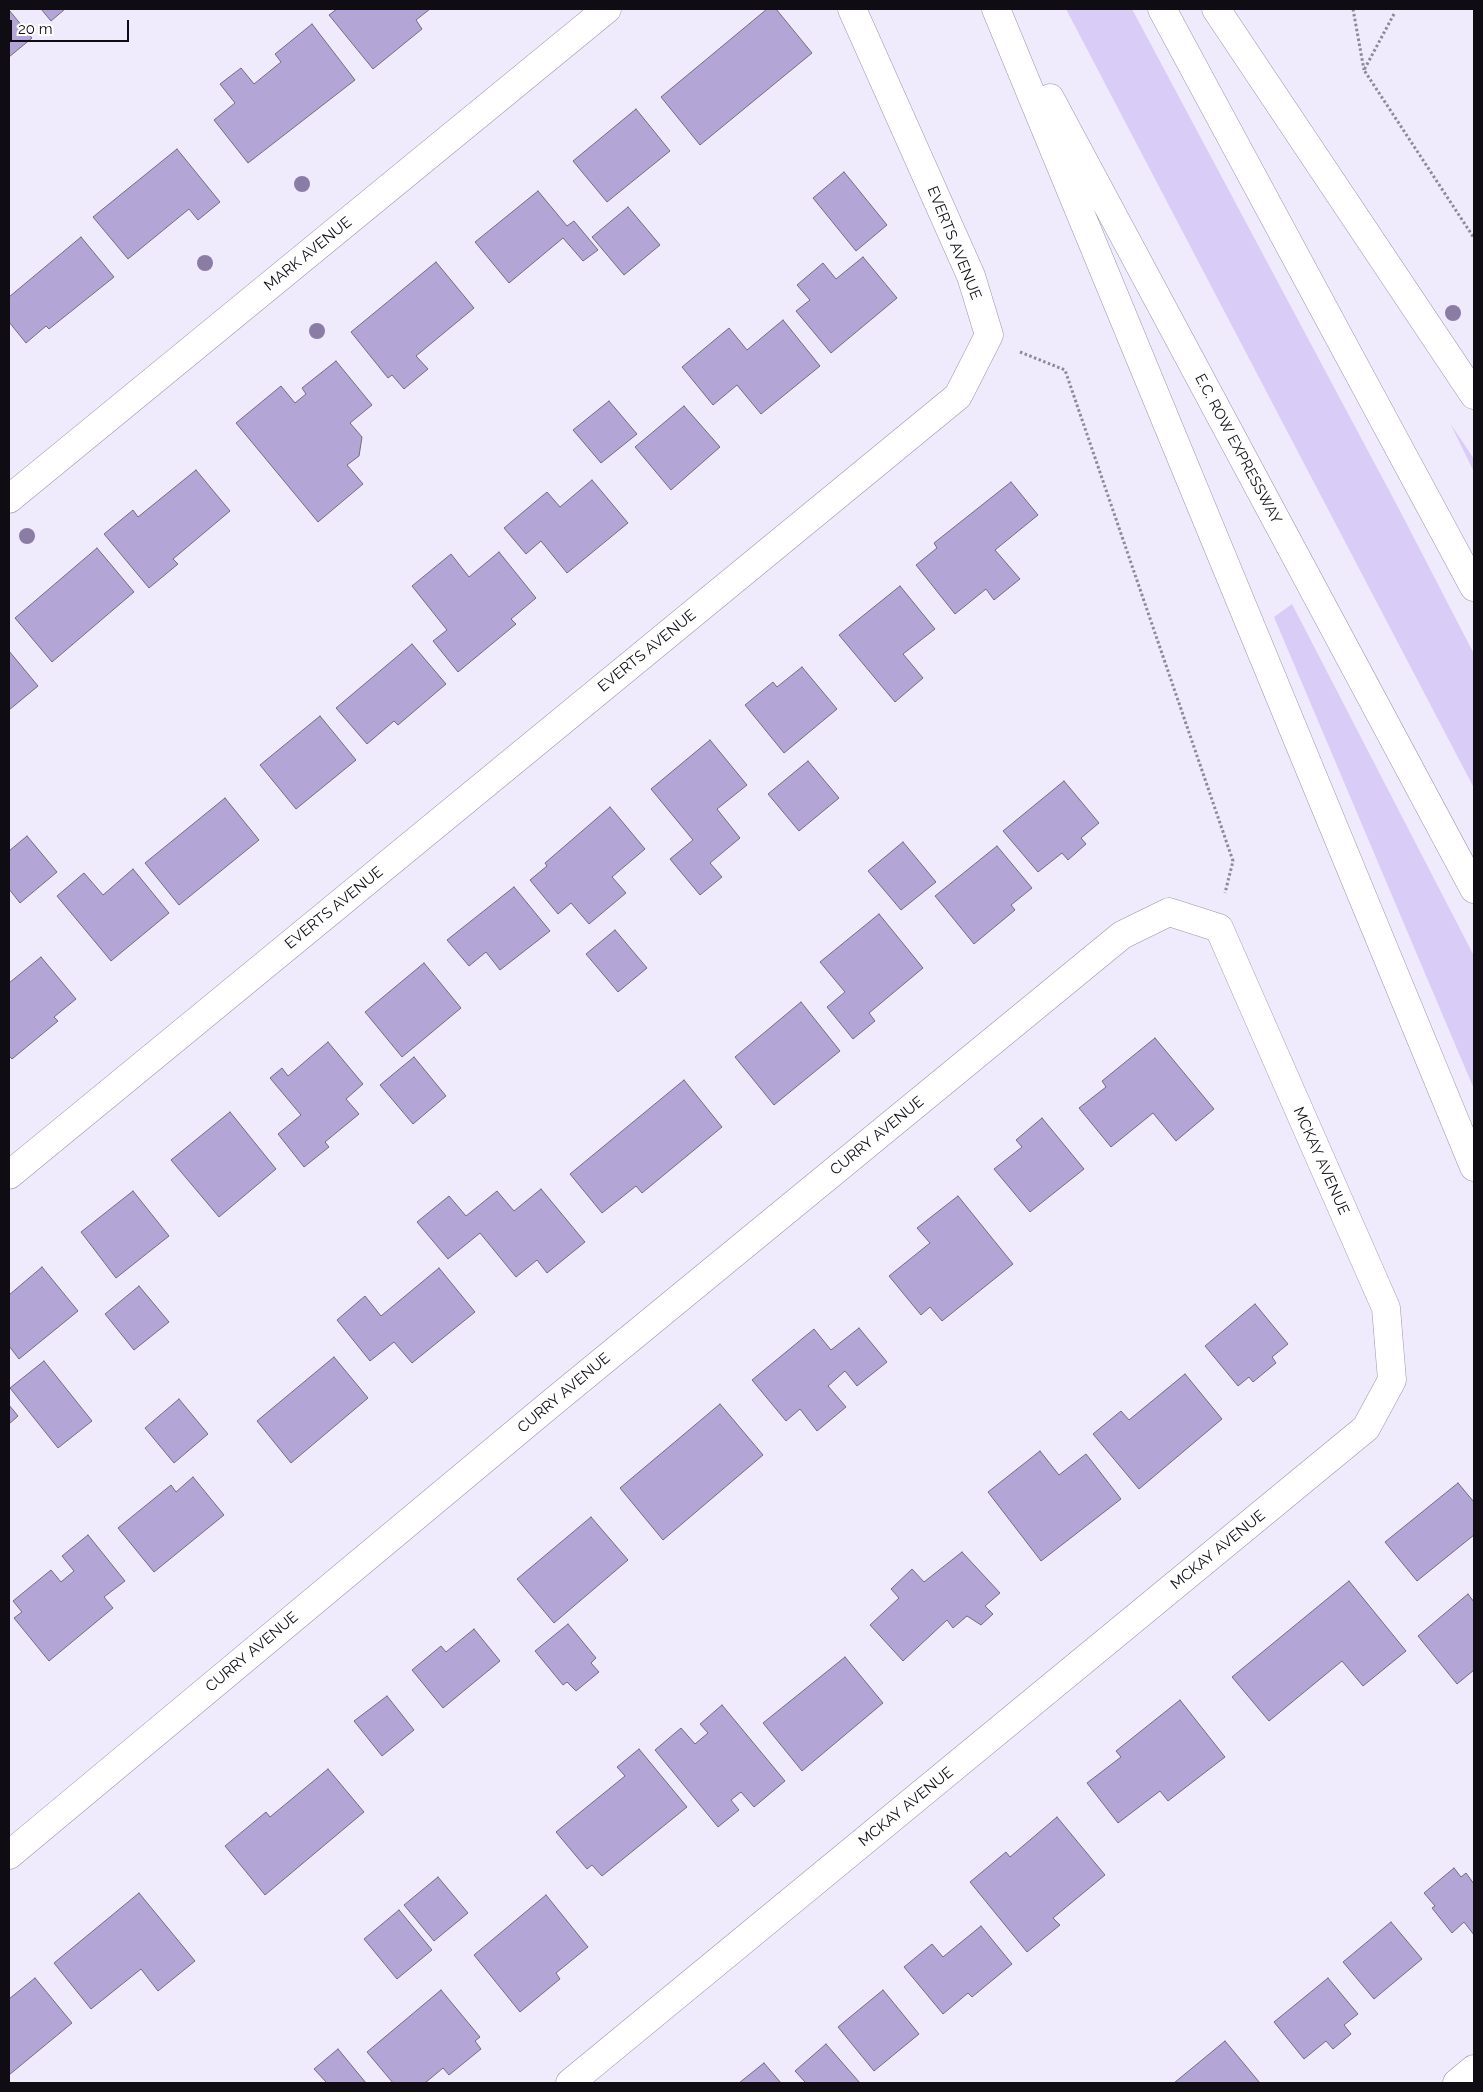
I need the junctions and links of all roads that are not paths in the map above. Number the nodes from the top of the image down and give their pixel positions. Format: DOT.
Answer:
graph roads {
  1 [pos="607,9"];
  2 [pos="852,9"];
  3 [pos="996,9"];
  4 [pos="1002,9"];
  5 [pos="1162,9"];
  6 [pos="1216,9"];
  7 [pos="1474,395"];
  8 [pos="9,500"];
  9 [pos="1474,587"];
  10 [pos="1474,889"];
  11 [pos="1122,935"];
  12 [pos="1474,1167"];
  13 [pos="9,1175"];
  14 [pos="9,1855"];
  15 [pos="1474,2069"];
  16 [pos="570,2083"];
  17 [pos="1457,2083"];
  1 -- 8 [label="main road, MARK AVENUE"];
  2 -- 13 [label="main road, EVERTS AVENUE"];
  3 -- 12 [label="main road"];
  4 -- 10 [label="main road, E.C. ROW EXPRESSWAY"];
  5 -- 9 [label="main road"];
  6 -- 7 [label="main road"];
  11 -- 14 [label="main road, CURRY AVENUE"];
  11 -- 16 [label="main road, MCKAY AVENUE"];
  15 -- 17 [label="main road"];
}
